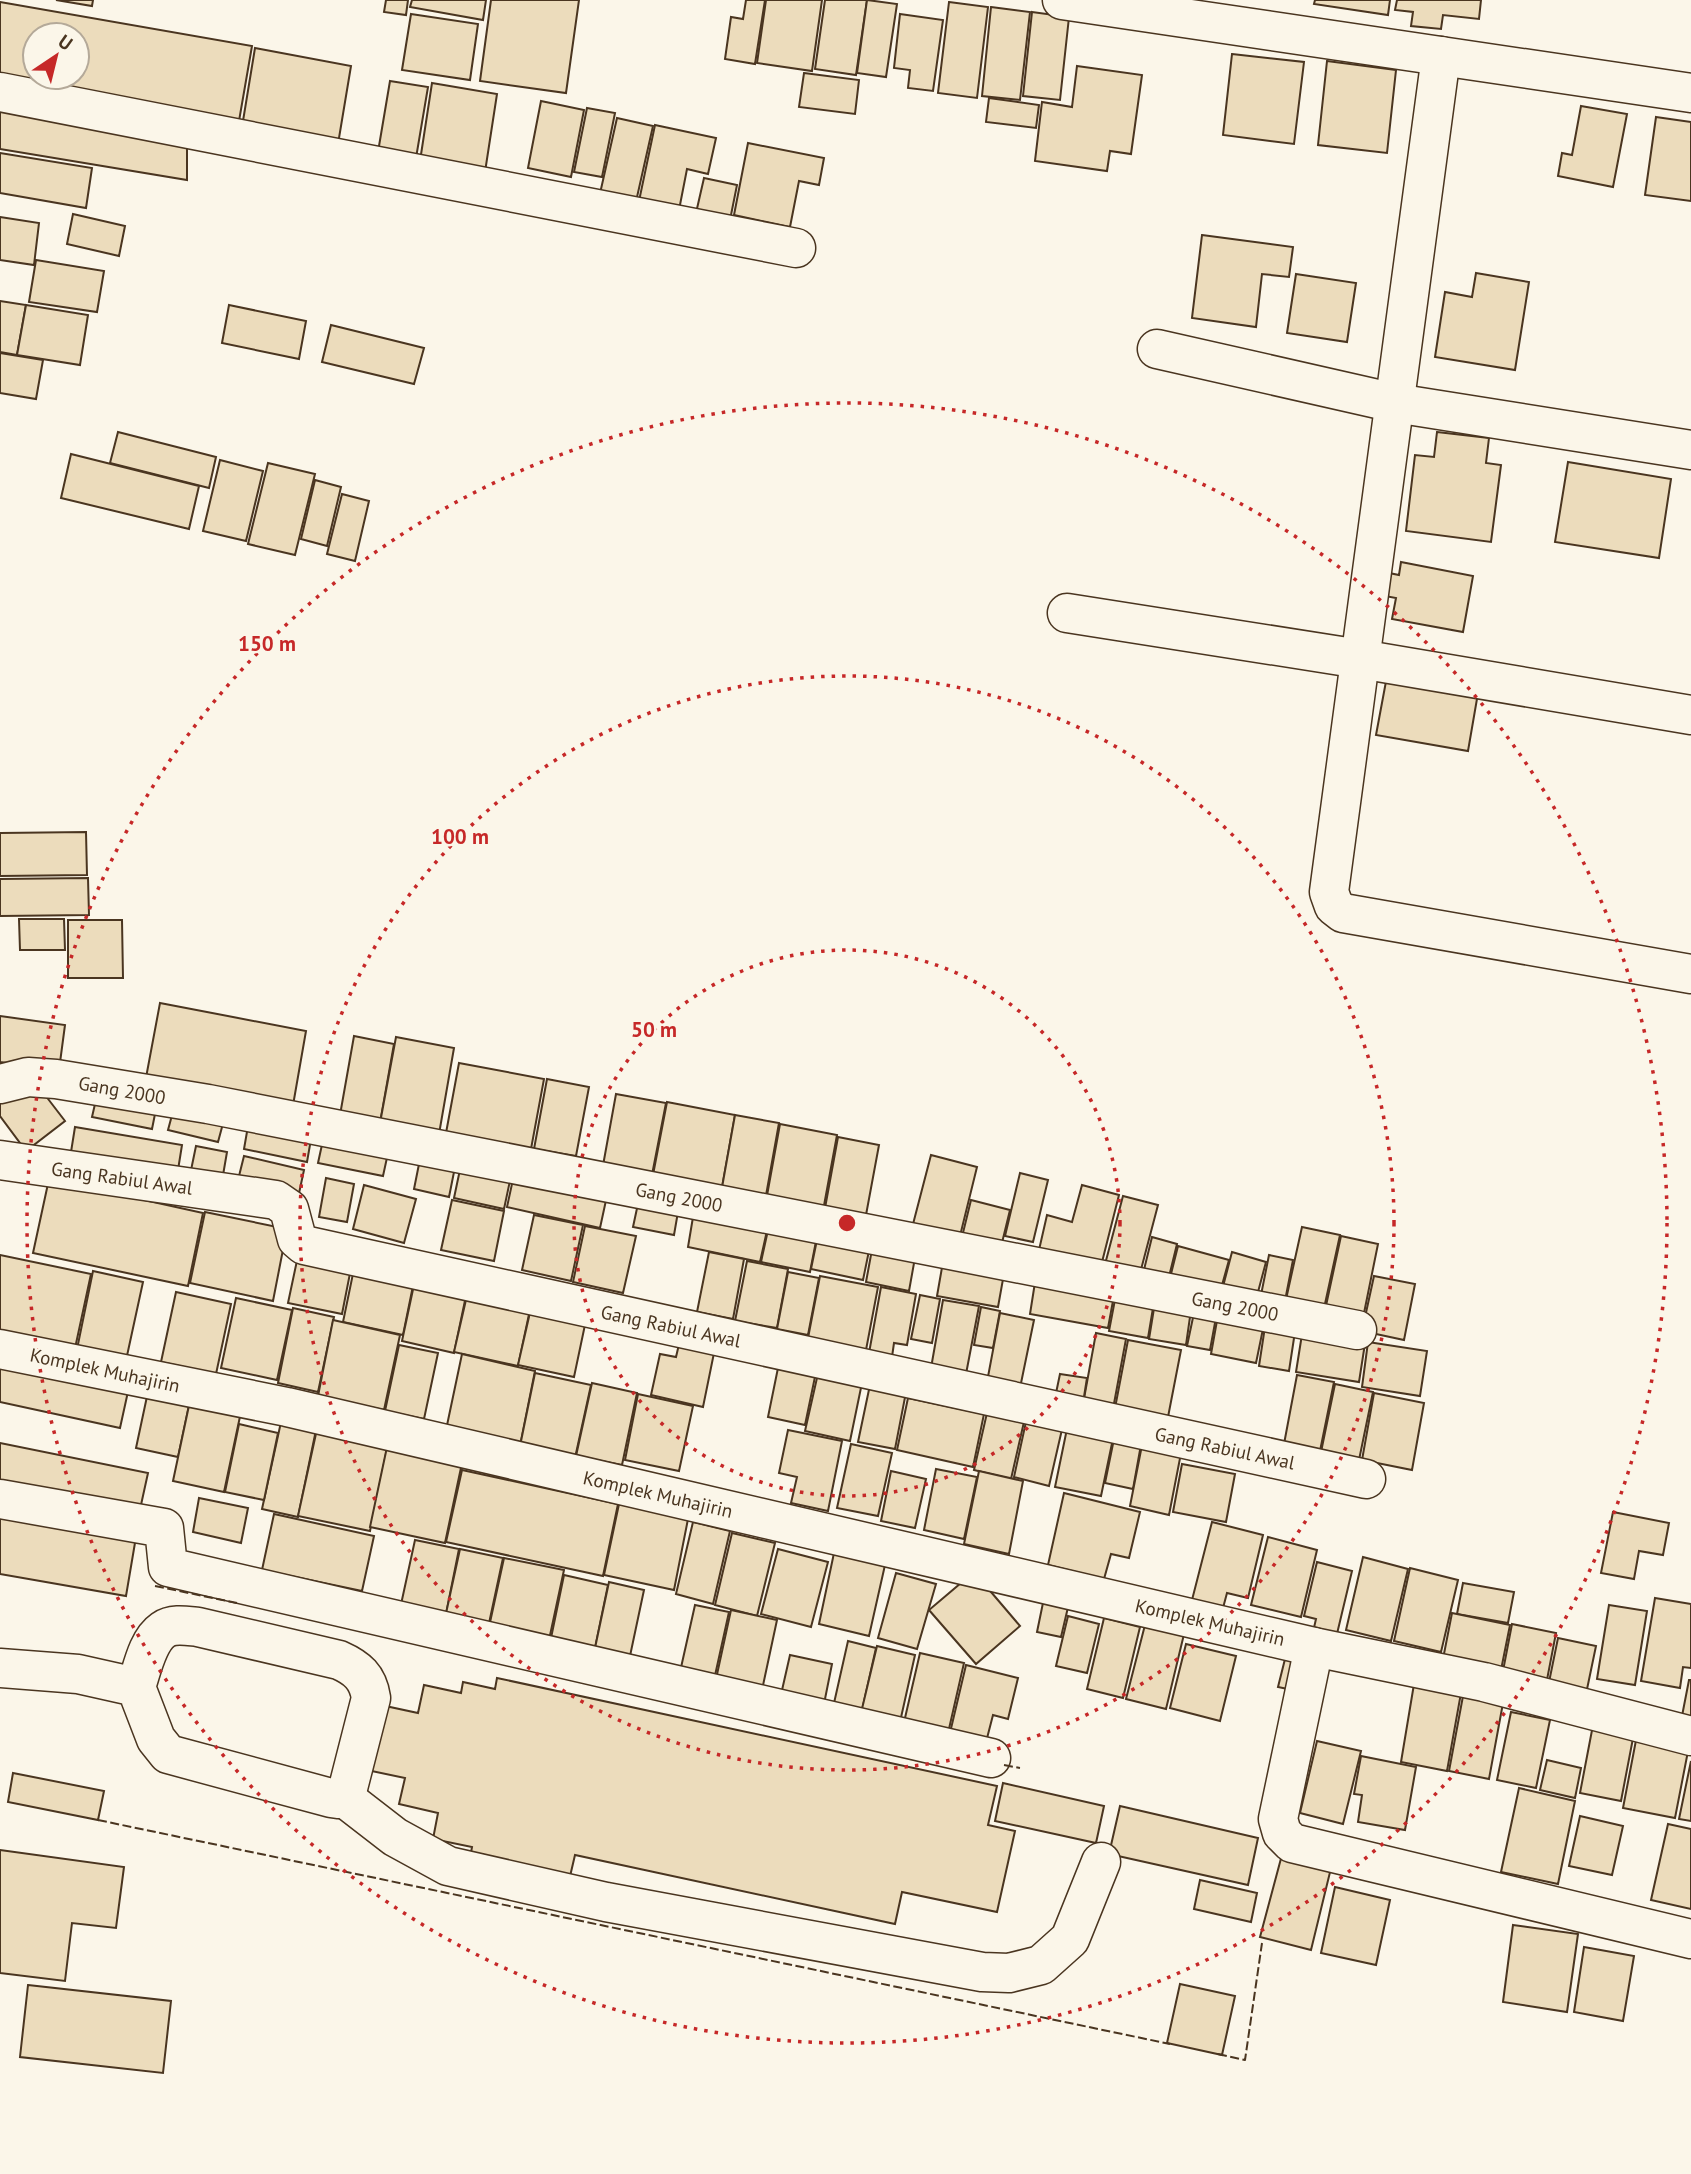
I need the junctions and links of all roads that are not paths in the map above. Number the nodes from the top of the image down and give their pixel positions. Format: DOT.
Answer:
graph roads {
  1 [pos="1062,0"];
  2 [pos="1441,56"];
  3 [pos="0,92"];
  4 [pos="1691,93"];
  5 [pos="796,248"];
  6 [pos="1157,349"];
  7 [pos="1395,402"];
  8 [pos="1691,450"];
  9 [pos="1067,613"];
  10 [pos="1360,659"];
  11 [pos="1691,715"];
  12 [pos="1691,974"];
  13 [pos="0,1084"];
  14 [pos="0,1160"];
  15 [pos="1357,1330"];
  16 [pos="0,1349"];
  17 [pos="1366,1479"];
  18 [pos="0,1499"];
  19 [pos="1314,1647"];
  20 [pos="0,1668"];
  21 [pos="136,1687"];
  22 [pos="1691,1736"];
  23 [pos="991,1758"];
  24 [pos="342,1796"];
  25 [pos="1101,1862"];
  26 [pos="1691,1939"];
  1 -- 2 [label="street"];
  2 -- 4 [label="street"];
  2 -- 7 [label="street"];
  3 -- 5 [label="street"];
  6 -- 7 [label="street"];
  7 -- 8 [label="street"];
  7 -- 10 [label="street"];
  9 -- 10 [label="street"];
  10 -- 11 [label="street"];
  10 -- 12 [label="street"];
  13 -- 15 [label="street, Gang 2000"];
  14 -- 17 [label="street, Gang Rabiul Awal"];
  16 -- 19 [label="street, Komplek Muhajirin"];
  18 -- 23 [label="street"];
  19 -- 22 [label="street, Komplek Muhajirin"];
  19 -- 26 [label="street"];
  20 -- 21 [label="street"];
  21 -- 24 [label="street"];
  21 -- 24 [label="street"];
  24 -- 25 [label="street"];
}
